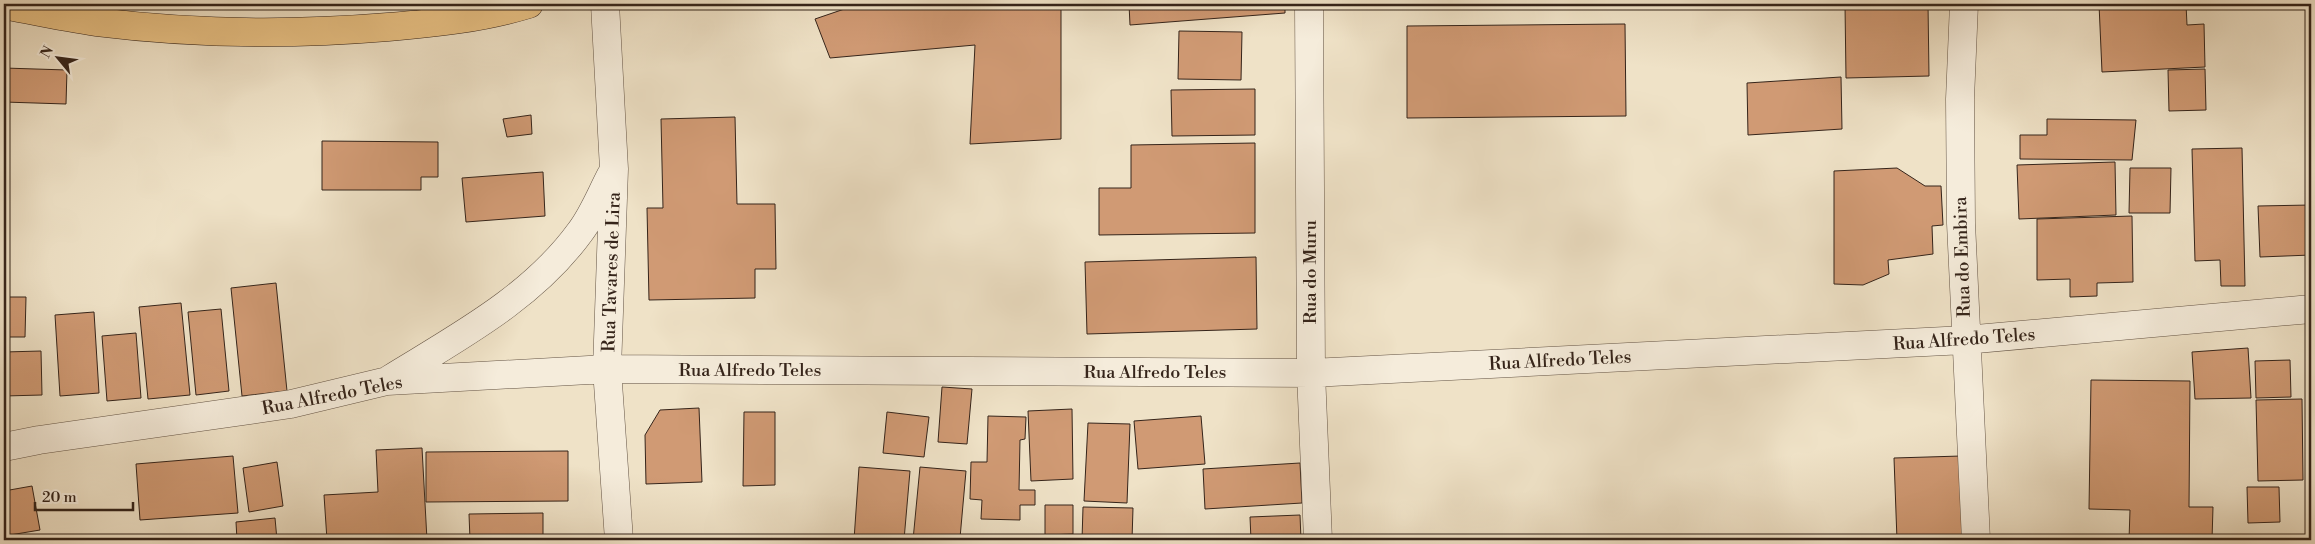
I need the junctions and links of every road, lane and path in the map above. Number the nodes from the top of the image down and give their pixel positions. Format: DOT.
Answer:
graph roads {
  1 [pos="529,4"];
  2 [pos="605,4"];
  3 [pos="1309,4"];
  4 [pos="1964,4"];
  5 [pos="4,5"];
  6 [pos="614,169"];
  7 [pos="2311,309"];
  8 [pos="1965,340"];
  9 [pos="607,369"];
  10 [pos="1310,373"];
  11 [pos="387,381"];
  12 [pos="4,447"];
  13 [pos="619,540"];
  14 [pos="1318,540"];
  15 [pos="1976,540"];
  1 -- 5 [label="main road"];
  2 -- 6 [label="street, Rua Tavares de Lira"];
  3 -- 10 [label="street, Rua do Muru"];
  4 -- 8 [label="street, Rua do Embira"];
  6 -- 9 [label="street, Rua Tavares de Lira"];
  6 -- 11 [label="street"];
  7 -- 8 [label="street, Rua Alfredo Teles"];
  8 -- 10 [label="street, Rua Alfredo Teles"];
  8 -- 15 [label="street, Rua do Embira"];
  9 -- 10 [label="street, Rua Alfredo Teles"];
  9 -- 11 [label="street, Rua Alfredo Teles"];
  9 -- 13 [label="street, Rua Tavares de Lira"];
  10 -- 14 [label="street, Rua do Muru"];
  11 -- 12 [label="street, Rua Alfredo Teles"];
}
